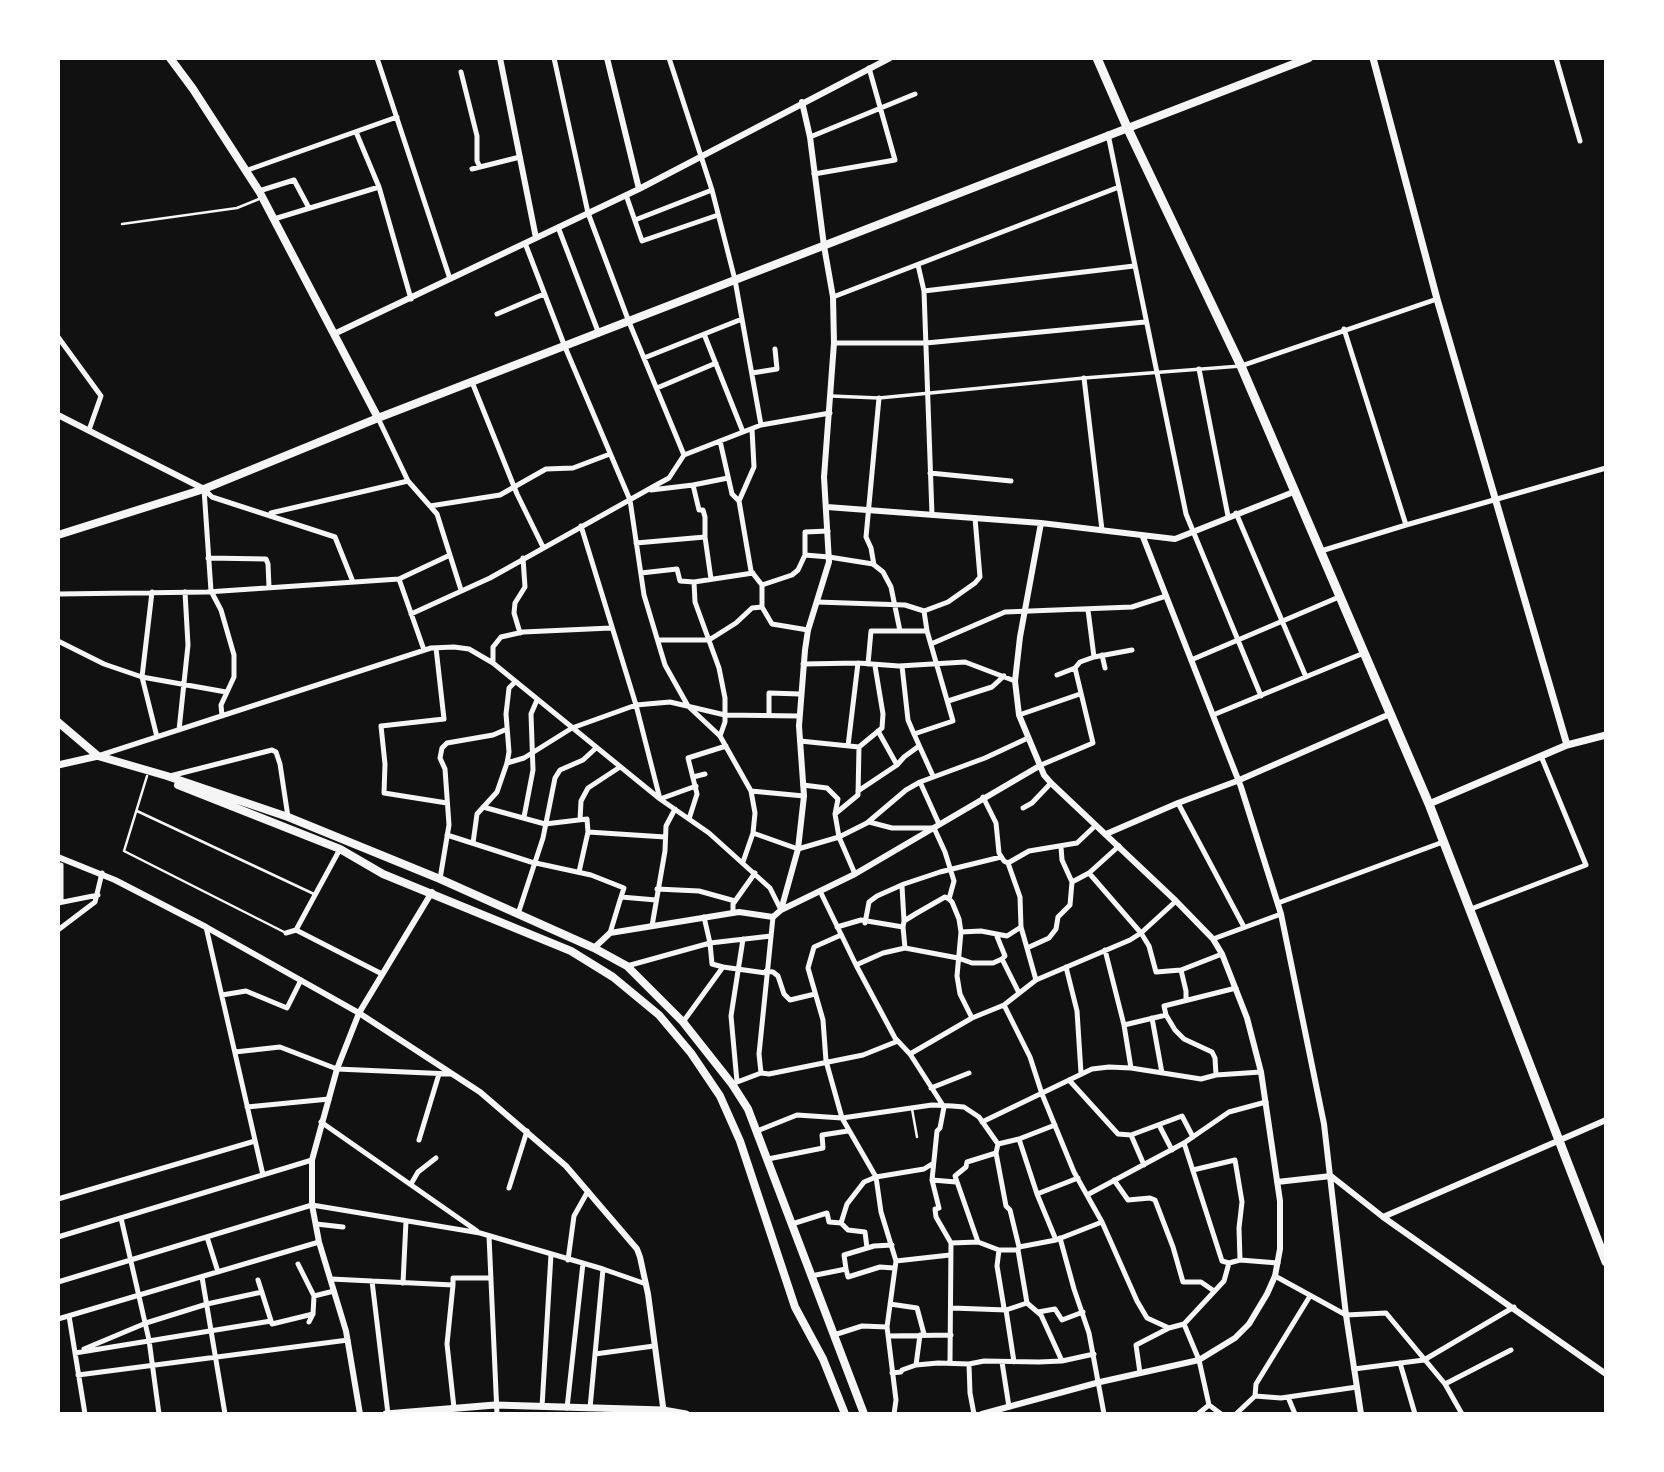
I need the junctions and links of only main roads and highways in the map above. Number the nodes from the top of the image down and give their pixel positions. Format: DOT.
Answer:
graph roads {
  1 [pos="170,58"];
  2 [pos="1097,58"];
  3 [pos="1309,58"];
  4 [pos="1373,58"];
  5 [pos="1127,127"];
  6 [pos="378,418"];
  7 [pos="58,535"];
  8 [pos="58,722"];
  9 [pos="1606,735"];
  10 [pos="1567,745"];
  11 [pos="94,756"];
  12 [pos="58,765"];
  13 [pos="1429,804"];
  14 [pos="1605,1257"];
  15 [pos="664,1412"];
  16 [pos="419,1413"];
  17 [pos="387,1414"];
  18 [pos="686,1414"];
  19 [pos="845,1414"];
  20 [pos="864,1414"];
  1 -- 6 [label="main road"];
  2 -- 5 [label="highway"];
  3 -- 5 [label="main road"];
  4 -- 10 [label="main road"];
  5 -- 6 [label="main road"];
  5 -- 13 [label="highway"];
  6 -- 7 [label="main road"];
  8 -- 11 [label="main road"];
  9 -- 10 [label="main road"];
  10 -- 13 [label="main road"];
  11 -- 12 [label="main road"];
  11 -- 19 [label="main road"];
  11 -- 20 [label="main road"];
  13 -- 14 [label="highway"];
  15 -- 16 [label="main road"];
  15 -- 18 [label="main road"];
  16 -- 17 [label="main road"];
}
